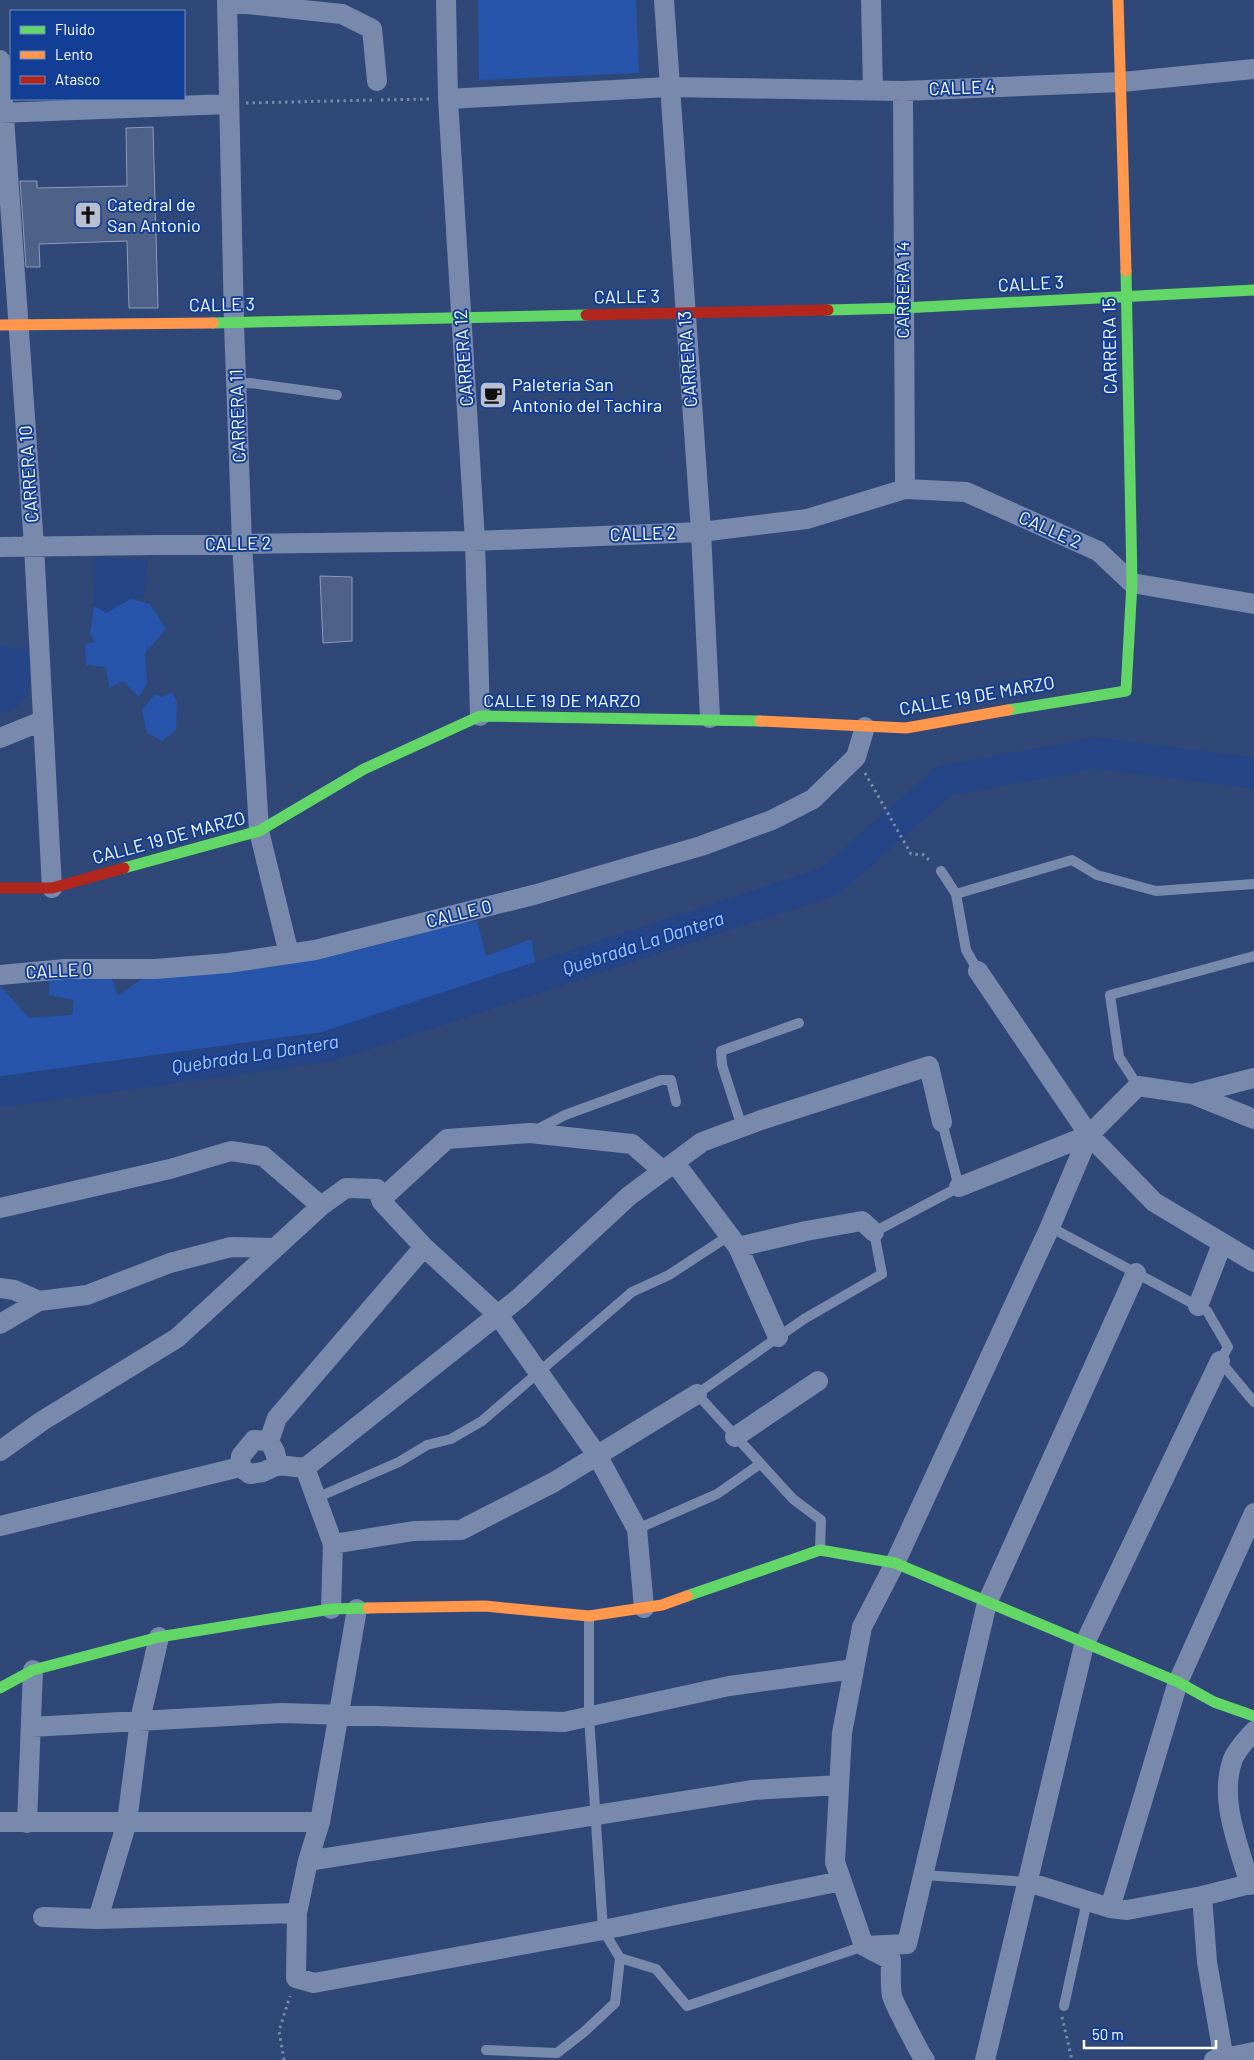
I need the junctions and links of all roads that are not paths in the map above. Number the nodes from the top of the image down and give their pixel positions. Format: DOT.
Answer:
graph roads {
  1 [pos="446,0"];
  2 [pos="664,0"];
  3 [pos="871,0"];
  4 [pos="1118,0"];
  5 [pos="227,1"];
  6 [pos="0,60"];
  7 [pos="1254,69"];
  8 [pos="377,81"];
  9 [pos="1122,82"];
  10 [pos="669,87"];
  11 [pos="873,89"];
  12 [pos="903,91"];
  13 [pos="448,99"];
  14 [pos="228,104"];
  15 [pos="2,112"];
  16 [pos="1254,290"];
  17 [pos="1126,296"];
  18 [pos="903,308"];
  19 [pos="684,313"];
  20 [pos="461,317"];
  21 [pos="234,323"];
  22 [pos="9,325"];
  23 [pos="236,384"];
  24 [pos="336,395"];
  25 [pos="905,489"];
  26 [pos="700,532"];
  27 [pos="475,541"];
  28 [pos="242,544"];
  29 [pos="34,546"];
  30 [pos="0,547"];
  31 [pos="1132,583"];
  32 [pos="1254,604"];
  33 [pos="1126,691"];
  34 [pos="480,716"];
  35 [pos="710,718"];
  36 [pos="42,721"];
  37 [pos="866,727"];
  38 [pos="0,738"];
  39 [pos="259,831"];
  40 [pos="941,872"];
  41 [pos="1254,884"];
  42 [pos="0,888"];
  43 [pos="52,888"];
  44 [pos="956,894"];
  45 [pos="289,954"];
  46 [pos="1254,956"];
  47 [pos="978,971"];
  48 [pos="0,975"];
  49 [pos="799,1023"];
  50 [pos="1254,1078"];
  51 [pos="1138,1086"];
  52 [pos="1192,1094"];
  53 [pos="676,1102"];
  54 [pos="1254,1119"];
  55 [pos="942,1122"];
  56 [pos="742,1127"];
  57 [pos="530,1133"];
  58 [pos="1089,1135"];
  59 [pos="669,1167"];
  60 [pos="959,1186"];
  61 [pos="382,1202"];
  62 [pos="321,1206"];
  63 [pos="0,1208"];
  64 [pos="1050,1227"];
  65 [pos="874,1232"];
  66 [pos="734,1241"];
  67 [pos="1222,1244"];
  68 [pos="424,1247"];
  69 [pos="274,1248"];
  70 [pos="1254,1262"];
  71 [pos="1136,1273"];
  72 [pos="0,1288"];
  73 [pos="39,1301"];
  74 [pos="1198,1306"];
  75 [pos="498,1316"];
  76 [pos="0,1324"];
  77 [pos="778,1337"];
  78 [pos="1220,1361"];
  79 [pos="538,1372"];
  80 [pos="818,1381"];
  81 [pos="697,1394"];
  82 [pos="1254,1402"];
  83 [pos="735,1437"];
  84 [pos="269,1441"];
  85 [pos="0,1451"];
  86 [pos="597,1455"];
  87 [pos="760,1464"];
  88 [pos="278,1465"];
  89 [pos="240,1467"];
  90 [pos="305,1468"];
  91 [pos="316,1498"];
  92 [pos="1254,1513"];
  93 [pos="0,1526"];
  94 [pos="637,1529"];
  95 [pos="333,1544"];
  96 [pos="820,1550"];
  97 [pos="895,1563"];
  98 [pos="987,1603"];
  99 [pos="644,1608"];
  100 [pos="331,1609"];
  101 [pos="357,1609"];
  102 [pos="589,1616"];
  103 [pos="159,1637"];
  104 [pos="1084,1645"];
  105 [pos="33,1670"];
  106 [pos="854,1670"];
  107 [pos="1178,1682"];
  108 [pos="0,1688"];
  109 [pos="341,1714"];
  110 [pos="589,1716"];
  111 [pos="1254,1716"];
  112 [pos="140,1720"];
  113 [pos="31,1727"];
  114 [pos="1254,1731"];
  115 [pos="839,1785"];
  116 [pos="596,1816"];
  117 [pos="0,1822"];
  118 [pos="127,1822"];
  119 [pos="320,1822"];
  120 [pos="28,1823"];
  121 [pos="308,1861"];
  122 [pos="923,1875"];
  123 [pos="841,1881"];
  124 [pos="1028,1882"];
  125 [pos="1252,1884"];
  126 [pos="1202,1896"];
  127 [pos="1087,1901"];
  128 [pos="1110,1908"];
  129 [pos="297,1913"];
  130 [pos="43,1917"];
  131 [pos="98,1920"];
  132 [pos="603,1930"];
  133 [pos="864,1946"];
  134 [pos="620,1958"];
  135 [pos="1064,2006"];
  136 [pos="486,2050"];
  137 [pos="1254,2052"];
  138 [pos="1220,2059"];
  139 [pos="925,2060"];
  140 [pos="985,2060"];
  1 -- 13 [label="street, CARRERA 12"];
  2 -- 10 [label="street, CARRERA 13"];
  3 -- 11 [label="street"];
  4 -- 9 [label="street, CARRERA 15"];
  5 -- 8 [label="street"];
  5 -- 14 [label="street, CARRERA 11"];
  6 -- 15 [label="street, CARRERA 10"];
  7 -- 9 [label="street, CALLE 4"];
  9 -- 12 [label="street, CALLE 4"];
  9 -- 17 [label="street, CARRERA 15"];
  10 -- 11 [label="street, CALLE 4"];
  10 -- 13 [label="street, CALLE 4"];
  10 -- 19 [label="street, CARRERA 13"];
  11 -- 12 [label="street, CALLE 4"];
  12 -- 18 [label="street, CARRERA 14"];
  13 -- 20 [label="street, CARRERA 12"];
  14 -- 15 [label="street"];
  14 -- 21 [label="street, CARRERA 11"];
  15 -- 22 [label="street, CARRERA 10"];
  16 -- 17 [label="street, CALLE 3"];
  17 -- 18 [label="street, CALLE 3"];
  17 -- 31 [label="street, CARRERA 15"];
  18 -- 19 [label="street, CALLE 3"];
  18 -- 25 [label="street, CARRERA 14"];
  19 -- 20 [label="street, CALLE 3"];
  19 -- 26 [label="street, CARRERA 13"];
  20 -- 21 [label="street, CALLE 3"];
  20 -- 27 [label="street, CARRERA 12"];
  21 -- 22 [label="street, CALLE 3"];
  21 -- 23 [label="street, CARRERA 11"];
  22 -- 29 [label="street, CARRERA 10"];
  23 -- 24 [label="lane"];
  23 -- 28 [label="street, CARRERA 11"];
  25 -- 26 [label="street, CALLE 2"];
  25 -- 31 [label="street, CALLE 2"];
  26 -- 27 [label="street, CALLE 2"];
  26 -- 35 [label="street, CARRERA 13"];
  27 -- 28 [label="street, CALLE 2"];
  27 -- 34 [label="street, CARRERA 12"];
  28 -- 29 [label="street, CALLE 2"];
  28 -- 39 [label="street, CARRERA 11"];
  29 -- 30 [label="street, CALLE 2"];
  29 -- 36 [label="street, CARRERA 10"];
  31 -- 32 [label="street"];
  31 -- 33 [label="street, CARRERA 15"];
  33 -- 37 [label="street, CALLE 19 DE MARZO"];
  34 -- 35 [label="street, CALLE 19 DE MARZO"];
  34 -- 39 [label="street, CALLE 19 DE MARZO"];
  35 -- 37 [label="street, CALLE 19 DE MARZO"];
  36 -- 38 [label="street"];
  36 -- 43 [label="street, CARRERA 10"];
  37 -- 45 [label="street, CALLE 0"];
  39 -- 43 [label="street, CALLE 19 DE MARZO"];
  39 -- 45 [label="street, CARRERA 11"];
  40 -- 44 [label="lane"];
  41 -- 44 [label="lane"];
  42 -- 43 [label="street, CALLE 19 DE MARZO"];
  44 -- 47 [label="lane"];
  45 -- 48 [label="street, CALLE 0"];
  46 -- 51 [label="lane"];
  47 -- 58 [label="street"];
  49 -- 56 [label="lane"];
  50 -- 52 [label="street"];
  51 -- 52 [label="street"];
  51 -- 58 [label="street"];
  52 -- 54 [label="street"];
  53 -- 57 [label="lane"];
  55 -- 56 [label="street"];
  55 -- 60 [label="lane"];
  56 -- 59 [label="street"];
  57 -- 59 [label="street"];
  57 -- 61 [label="street"];
  58 -- 60 [label="street"];
  58 -- 64 [label="street"];
  58 -- 67 [label="street"];
  59 -- 66 [label="street"];
  59 -- 75 [label="street"];
  60 -- 65 [label="lane"];
  61 -- 62 [label="street"];
  61 -- 68 [label="street"];
  62 -- 63 [label="street"];
  62 -- 69 [label="street"];
  64 -- 71 [label="lane"];
  64 -- 97 [label="street"];
  65 -- 66 [label="street"];
  65 -- 77 [label="lane"];
  66 -- 77 [label="street"];
  66 -- 79 [label="lane"];
  67 -- 70 [label="street"];
  67 -- 74 [label="street"];
  68 -- 75 [label="street"];
  68 -- 84 [label="street"];
  69 -- 73 [label="street"];
  69 -- 85 [label="street"];
  71 -- 74 [label="lane"];
  71 -- 98 [label="street"];
  72 -- 73 [label="street"];
  73 -- 76 [label="street"];
  74 -- 78 [label="lane"];
  75 -- 79 [label="street"];
  75 -- 90 [label="street"];
  77 -- 81 [label="lane"];
  78 -- 82 [label="lane"];
  78 -- 104 [label="street"];
  79 -- 86 [label="street"];
  79 -- 91 [label="lane"];
  80 -- 83 [label="street"];
  81 -- 83 [label="lane"];
  81 -- 86 [label="street"];
  83 -- 87 [label="lane"];
  84 -- 88 [label="street"];
  84 -- 89 [label="street"];
  86 -- 94 [label="street"];
  86 -- 95 [label="street"];
  87 -- 94 [label="lane"];
  87 -- 96 [label="lane"];
  88 -- 89 [label="street"];
  88 -- 90 [label="street"];
  89 -- 93 [label="street"];
  90 -- 91 [label="street"];
  91 -- 95 [label="street"];
  92 -- 107 [label="street"];
  94 -- 99 [label="street"];
  95 -- 100 [label="street"];
  96 -- 97 [label="street"];
  96 -- 99 [label="street"];
  97 -- 98 [label="street"];
  97 -- 106 [label="street"];
  98 -- 104 [label="street"];
  98 -- 122 [label="street"];
  99 -- 102 [label="street"];
  100 -- 101 [label="street"];
  100 -- 103 [label="street"];
  101 -- 102 [label="street"];
  101 -- 109 [label="street"];
  102 -- 110 [label="lane"];
  103 -- 105 [label="street"];
  103 -- 112 [label="street"];
  104 -- 107 [label="street"];
  104 -- 124 [label="street"];
  105 -- 108 [label="street"];
  105 -- 113 [label="street"];
  106 -- 110 [label="street"];
  106 -- 115 [label="street"];
  107 -- 111 [label="street"];
  107 -- 128 [label="street"];
  109 -- 110 [label="street"];
  109 -- 112 [label="street"];
  109 -- 119 [label="street"];
  110 -- 116 [label="lane"];
  112 -- 113 [label="street"];
  112 -- 118 [label="street"];
  113 -- 120 [label="street"];
  114 -- 125 [label="street"];
  115 -- 116 [label="street"];
  115 -- 123 [label="street"];
  116 -- 121 [label="street"];
  116 -- 132 [label="lane"];
  117 -- 120 [label="street"];
  118 -- 119 [label="street"];
  118 -- 120 [label="street"];
  118 -- 131 [label="street"];
  119 -- 121 [label="street"];
  121 -- 129 [label="street"];
  122 -- 124 [label="lane"];
  122 -- 133 [label="street"];
  123 -- 132 [label="street"];
  123 -- 133 [label="street"];
  124 -- 127 [label="street"];
  124 -- 140 [label="street"];
  125 -- 126 [label="street"];
  126 -- 128 [label="street"];
  126 -- 138 [label="street"];
  127 -- 128 [label="street"];
  127 -- 135 [label="lane"];
  129 -- 131 [label="street"];
  129 -- 132 [label="street"];
  130 -- 131 [label="street"];
  132 -- 134 [label="lane"];
  133 -- 134 [label="lane"];
  133 -- 139 [label="street"];
  134 -- 136 [label="lane"];
  137 -- 138 [label="street"];
}
